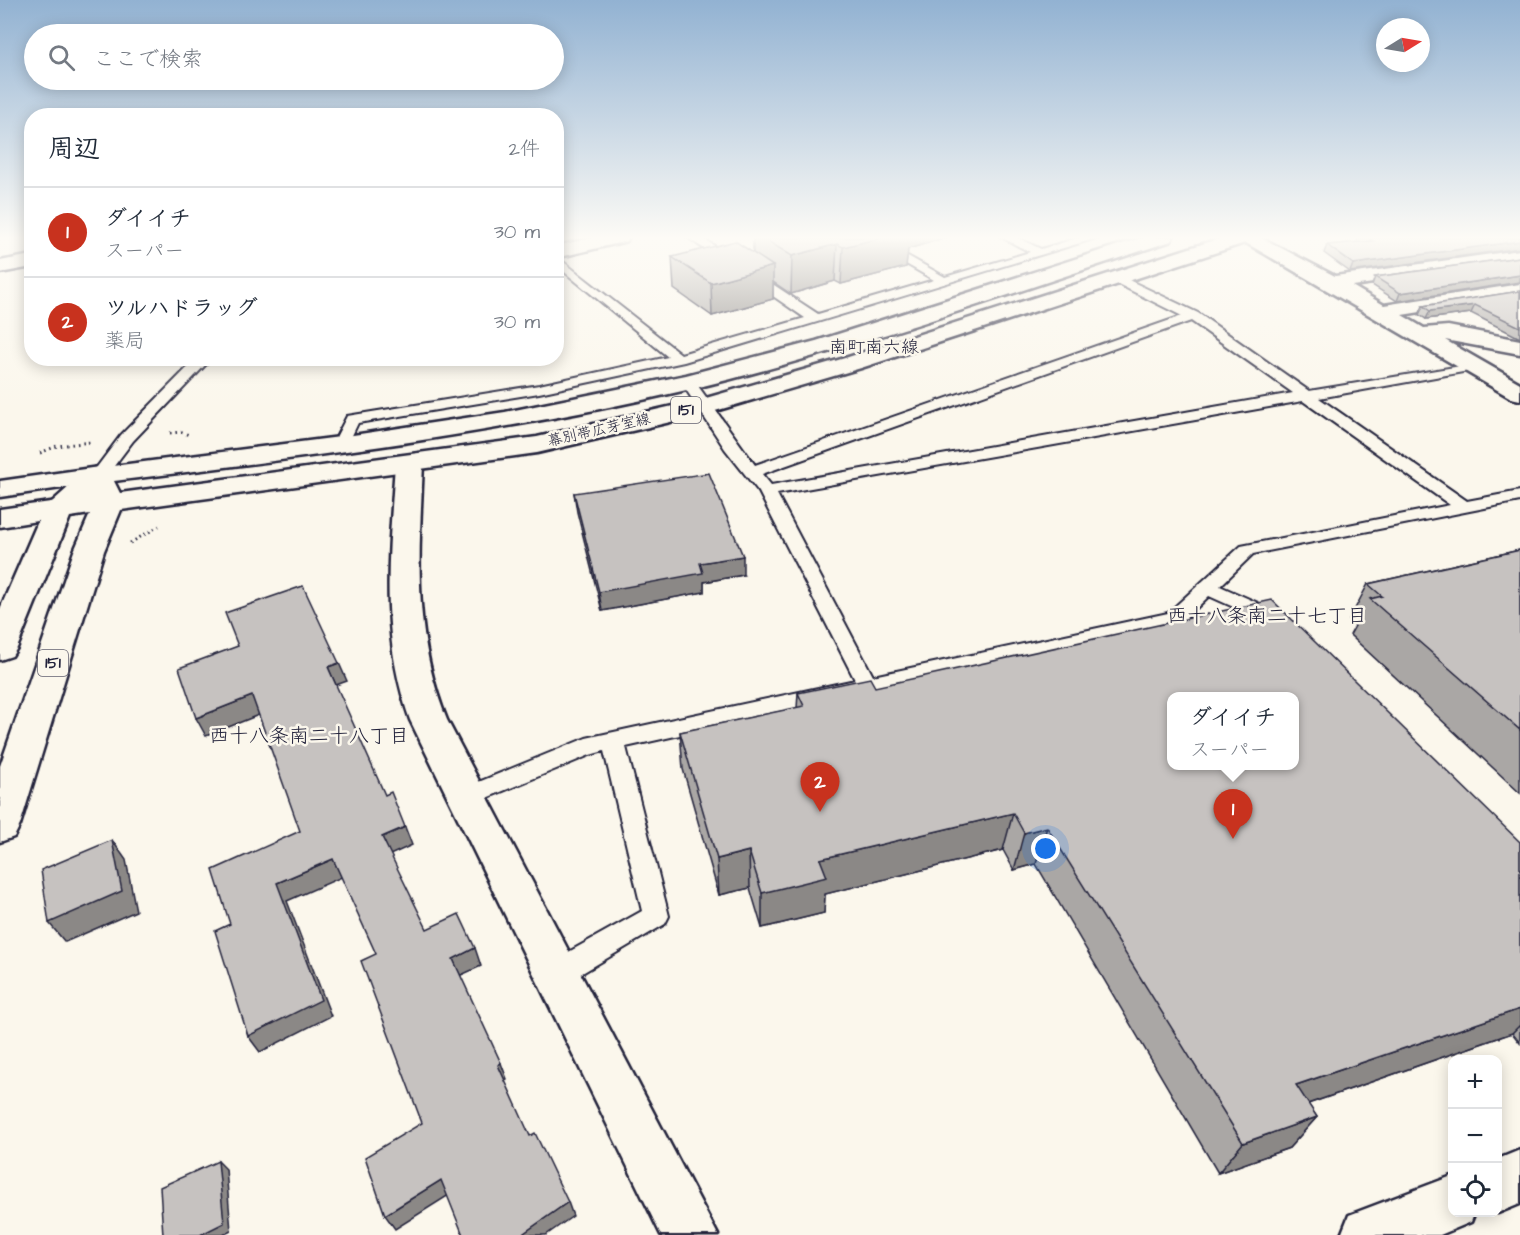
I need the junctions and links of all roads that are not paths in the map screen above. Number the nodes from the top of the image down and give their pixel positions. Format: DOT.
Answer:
graph roads {
  1 [pos="600,295"];
  2 [pos="779,295"];
  3 [pos="898,295"];
  4 [pos="984,295"];
  5 [pos="1065,295"];
  6 [pos="1150,295"];
  7 [pos="1351,295"];
  8 [pos="1491,295"];
  9 [pos="1381,312"];
  10 [pos="1193,316"];
  11 [pos="816,319"];
  12 [pos="1418,334"];
  13 [pos="1520,347"];
  14 [pos="679,359"];
  15 [pos="198,366"];
  16 [pos="1474,366"];
  17 [pos="688,382"];
  18 [pos="1520,393"];
  19 [pos="1309,395"];
  20 [pos="705,406"];
  21 [pos="340,445"];
  22 [pos="409,464"];
  23 [pos="751,472"];
  24 [pos="0,489"];
  25 [pos="105,489"];
  26 [pos="766,491"];
  27 [pos="1520,496"];
  28 [pos="1464,507"];
  29 [pos="58,510"];
  30 [pos="0,518"];
  31 [pos="1207,587"];
  32 [pos="1287,625"];
  33 [pos="0,648"];
  34 [pos="867,684"];
  35 [pos="613,741"];
  36 [pos="466,797"];
  37 [pos="0,825"];
  38 [pos="556,973"];
  39 [pos="1520,1177"];
  40 [pos="1502,1184"];
  41 [pos="1448,1205"];
  42 [pos="690,1235"];
  43 [pos="1369,1235"];
  1 -- 14 [label="lane"];
  2 -- 11 [label="lane"];
  3 -- 11 [label="lane"];
  4 -- 17 [label="main road, 幕別帯広芽室線 / 151"];
  5 -- 20 [label="main road, 幕別帯広芽室線 / 151"];
  6 -- 10 [label="lane"];
  7 -- 9 [label="main road"];
  8 -- 9 [label="main road"];
  9 -- 12 [label="main road"];
  10 -- 19 [label="lane"];
  10 -- 23 [label="lane"];
  11 -- 14 [label="lane"];
  12 -- 13 [label="main road"];
  12 -- 16 [label="main road"];
  14 -- 21 [label="lane"];
  15 -- 25 [label="lane"];
  16 -- 18 [label="main road"];
  16 -- 19 [label="lane"];
  17 -- 20 [label="lane"];
  17 -- 21 [label="main road, 幕別帯広芽室線 / 151"];
  19 -- 26 [label="lane"];
  19 -- 28 [label="lane"];
  20 -- 22 [label="main road, 幕別帯広芽室線 / 151"];
  20 -- 23 [label="lane"];
  21 -- 25 [label="main road, 幕別帯広芽室線 / 151"];
  22 -- 25 [label="main road, 幕別帯広芽室線 / 151"];
  22 -- 36 [label="main road"];
  23 -- 26 [label="lane"];
  24 -- 25 [label="main road"];
  25 -- 29 [label="main road, 幕別帯広芽室線 / 151"];
  25 -- 37 [label="main road, 151"];
  26 -- 34 [label="lane"];
  27 -- 28 [label="lane"];
  28 -- 31 [label="lane"];
  29 -- 30 [label="main road, 幕別帯広芽室線"];
  29 -- 33 [label="main road"];
  31 -- 32 [label="lane"];
  31 -- 34 [label="lane"];
  34 -- 35 [label="lane"];
  35 -- 36 [label="lane"];
  35 -- 38 [label="lane"];
  36 -- 38 [label="main road"];
  38 -- 42 [label="main road"];
  39 -- 40 [label="main road"];
  41 -- 43 [label="main road"];
}
